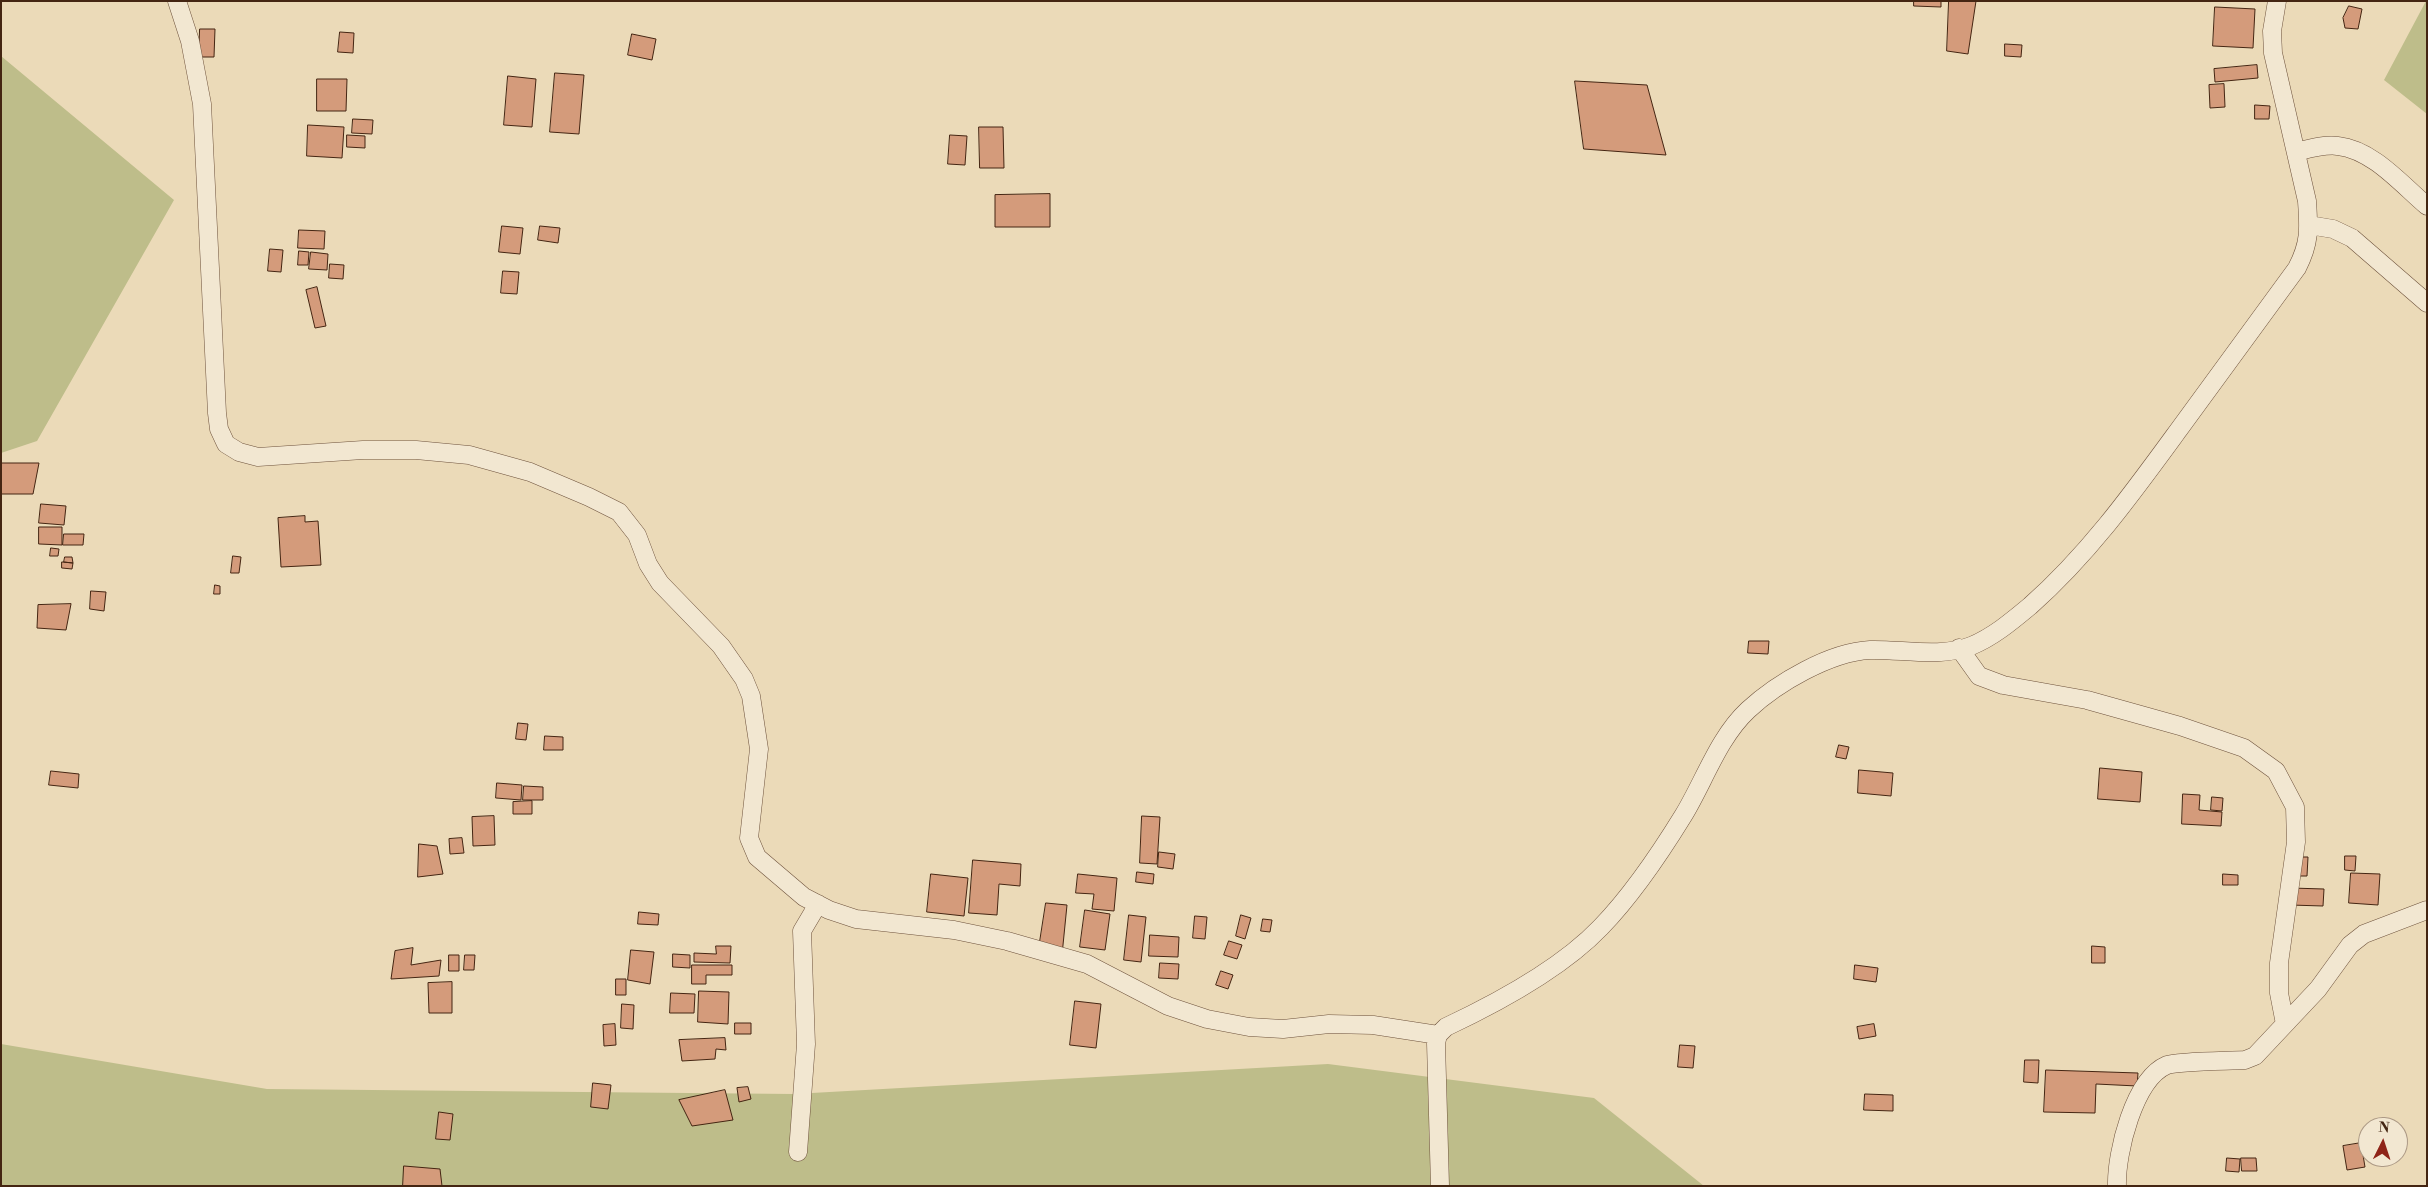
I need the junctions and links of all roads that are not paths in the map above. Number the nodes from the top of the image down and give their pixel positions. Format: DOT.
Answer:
graph roads {
  1 [pos="177,1"];
  2 [pos="2277,1"];
  3 [pos="2301,151"];
  4 [pos="2427,206"];
  5 [pos="2309,226"];
  6 [pos="2427,303"];
  7 [pos="1959,648"];
  8 [pos="818,904"];
  9 [pos="2427,910"];
  10 [pos="2285,1024"];
  11 [pos="1438,1035"];
  12 [pos="798,1152"];
  13 [pos="1440,1186"];
  14 [pos="2117,1186"];
  1 -- 8 [label="street"];
  2 -- 3 [label="street"];
  3 -- 4 [label="street"];
  3 -- 5 [label="street"];
  5 -- 6 [label="street"];
  5 -- 7 [label="street"];
  7 -- 10 [label="street"];
  7 -- 11 [label="street"];
  8 -- 11 [label="street"];
  8 -- 12 [label="street"];
  9 -- 10 [label="street"];
  10 -- 14 [label="street"];
  11 -- 13 [label="street"];
}
